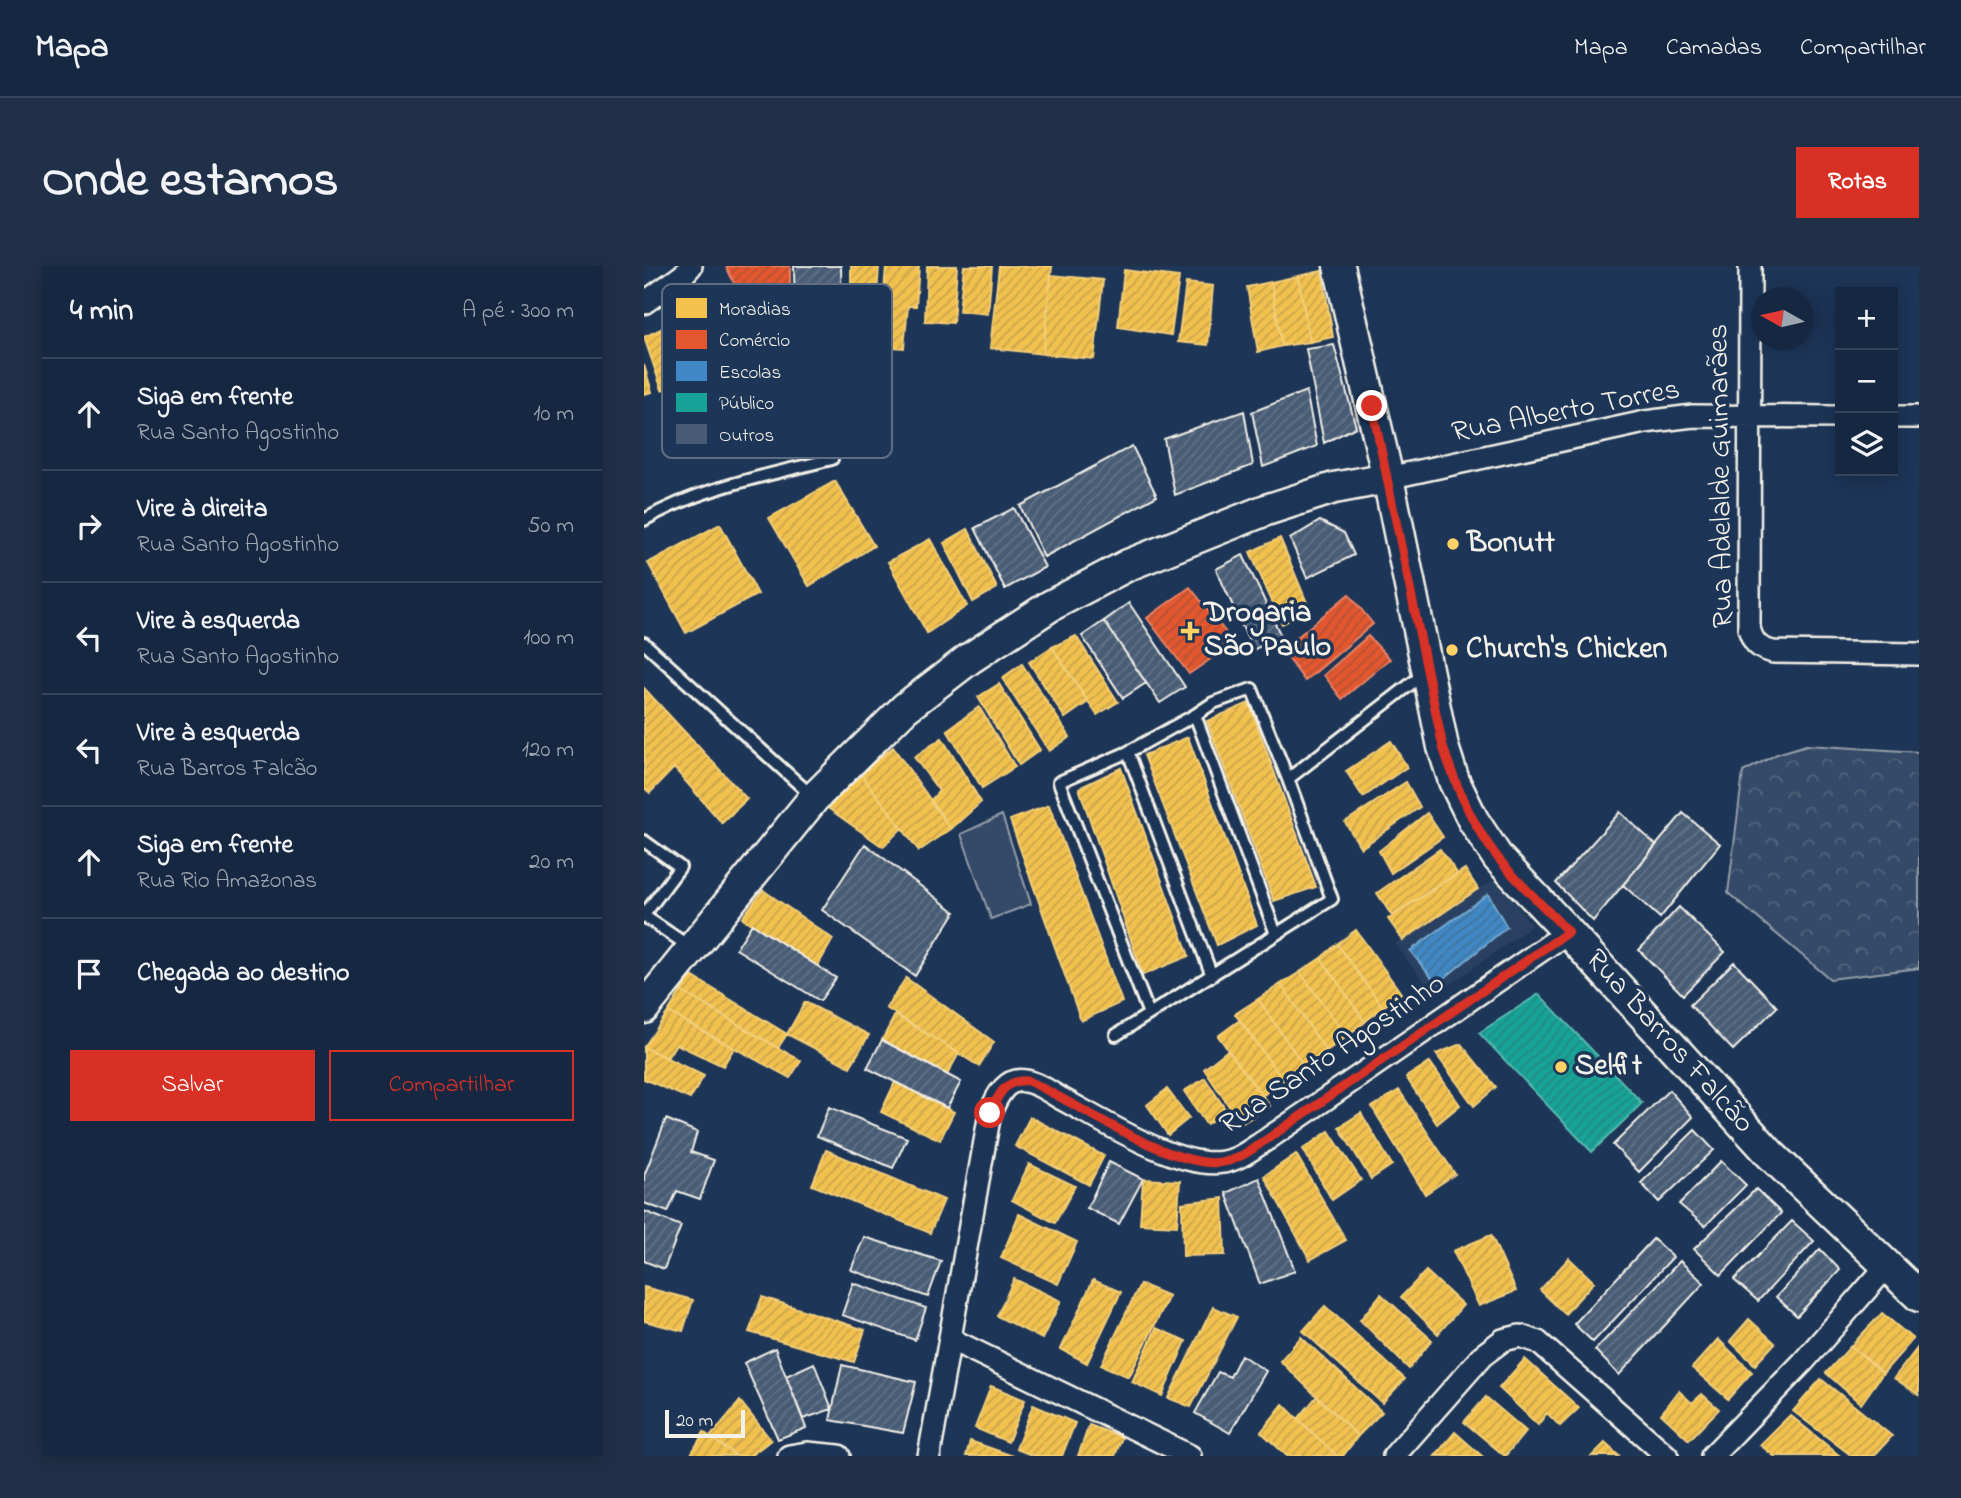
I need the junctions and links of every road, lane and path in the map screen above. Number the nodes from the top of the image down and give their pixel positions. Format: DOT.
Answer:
graph roads {
  1 [pos="691,266"];
  2 [pos="1339,266"];
  3 [pos="1750,266"];
  4 [pos="670,284"];
  5 [pos="662,290"];
  6 [pos="644,303"];
  7 [pos="1748,417"];
  8 [pos="1835,417"];
  9 [pos="1898,417"];
  10 [pos="1919,417"];
  11 [pos="832,459"];
  12 [pos="1388,478"];
  13 [pos="644,520"];
  14 [pos="644,643"];
  15 [pos="1919,654"];
  16 [pos="1427,672"];
  17 [pos="1195,715"];
  18 [pos="1128,752"];
  19 [pos="1288,779"];
  20 [pos="814,798"];
  21 [pos="644,841"];
  22 [pos="644,915"];
  23 [pos="1568,932"];
  24 [pos="1276,934"];
  25 [pos="692,949"];
  26 [pos="1212,976"];
  27 [pos="645,1005"];
  28 [pos="1149,1014"];
  29 [pos="1115,1035"];
  30 [pos="1886,1267"];
  31 [pos="1919,1296"];
  32 [pos="950,1339"];
  33 [pos="789,1456"];
  34 [pos="839,1456"];
  35 [pos="929,1456"];
  36 [pos="1190,1456"];
  37 [pos="1394,1456"];
  38 [pos="1667,1456"];
  39 [pos="1712,1456"];
  1 -- 4 [label="street"];
  2 -- 12 [label="street, Rua Barros Falcão"];
  3 -- 7 [label="street, Rua Adelalde Guimarães"];
  5 -- 6 [label="street"];
  7 -- 8 [label="street, Rua Alberto Torres"];
  7 -- 12 [label="street, Rua Alberto Torres"];
  7 -- 15 [label="street, Rua Adelalde Guimarães"];
  9 -- 10 [label="street"];
  11 -- 13 [label="lane"];
  12 -- 16 [label="street, Rua Barros Falcão"];
  12 -- 20 [label="street"];
  14 -- 20 [label="lane"];
  16 -- 19 [label="lane"];
  16 -- 23 [label="street, Rua Barros Falcão"];
  17 -- 18 [label="lane"];
  17 -- 19 [label="lane"];
  17 -- 24 [label="lane"];
  18 -- 26 [label="lane"];
  18 -- 28 [label="lane"];
  19 -- 24 [label="lane"];
  20 -- 25 [label="street"];
  21 -- 22 [label="lane"];
  22 -- 25 [label="lane"];
  23 -- 30 [label="street, Rua Barros Falcão"];
  23 -- 32 [label="street, Rua Santo Agostinho"];
  24 -- 26 [label="lane"];
  25 -- 27 [label="street"];
  26 -- 28 [label="lane"];
  28 -- 29 [label="lane"];
  30 -- 31 [label="street, Rua Barros Falcão"];
  30 -- 39 [label="street"];
  32 -- 35 [label="street, Rua Santo Agostinho"];
  32 -- 36 [label="street"];
  33 -- 34 [label="street"];
  37 -- 38 [label="street"];
}
